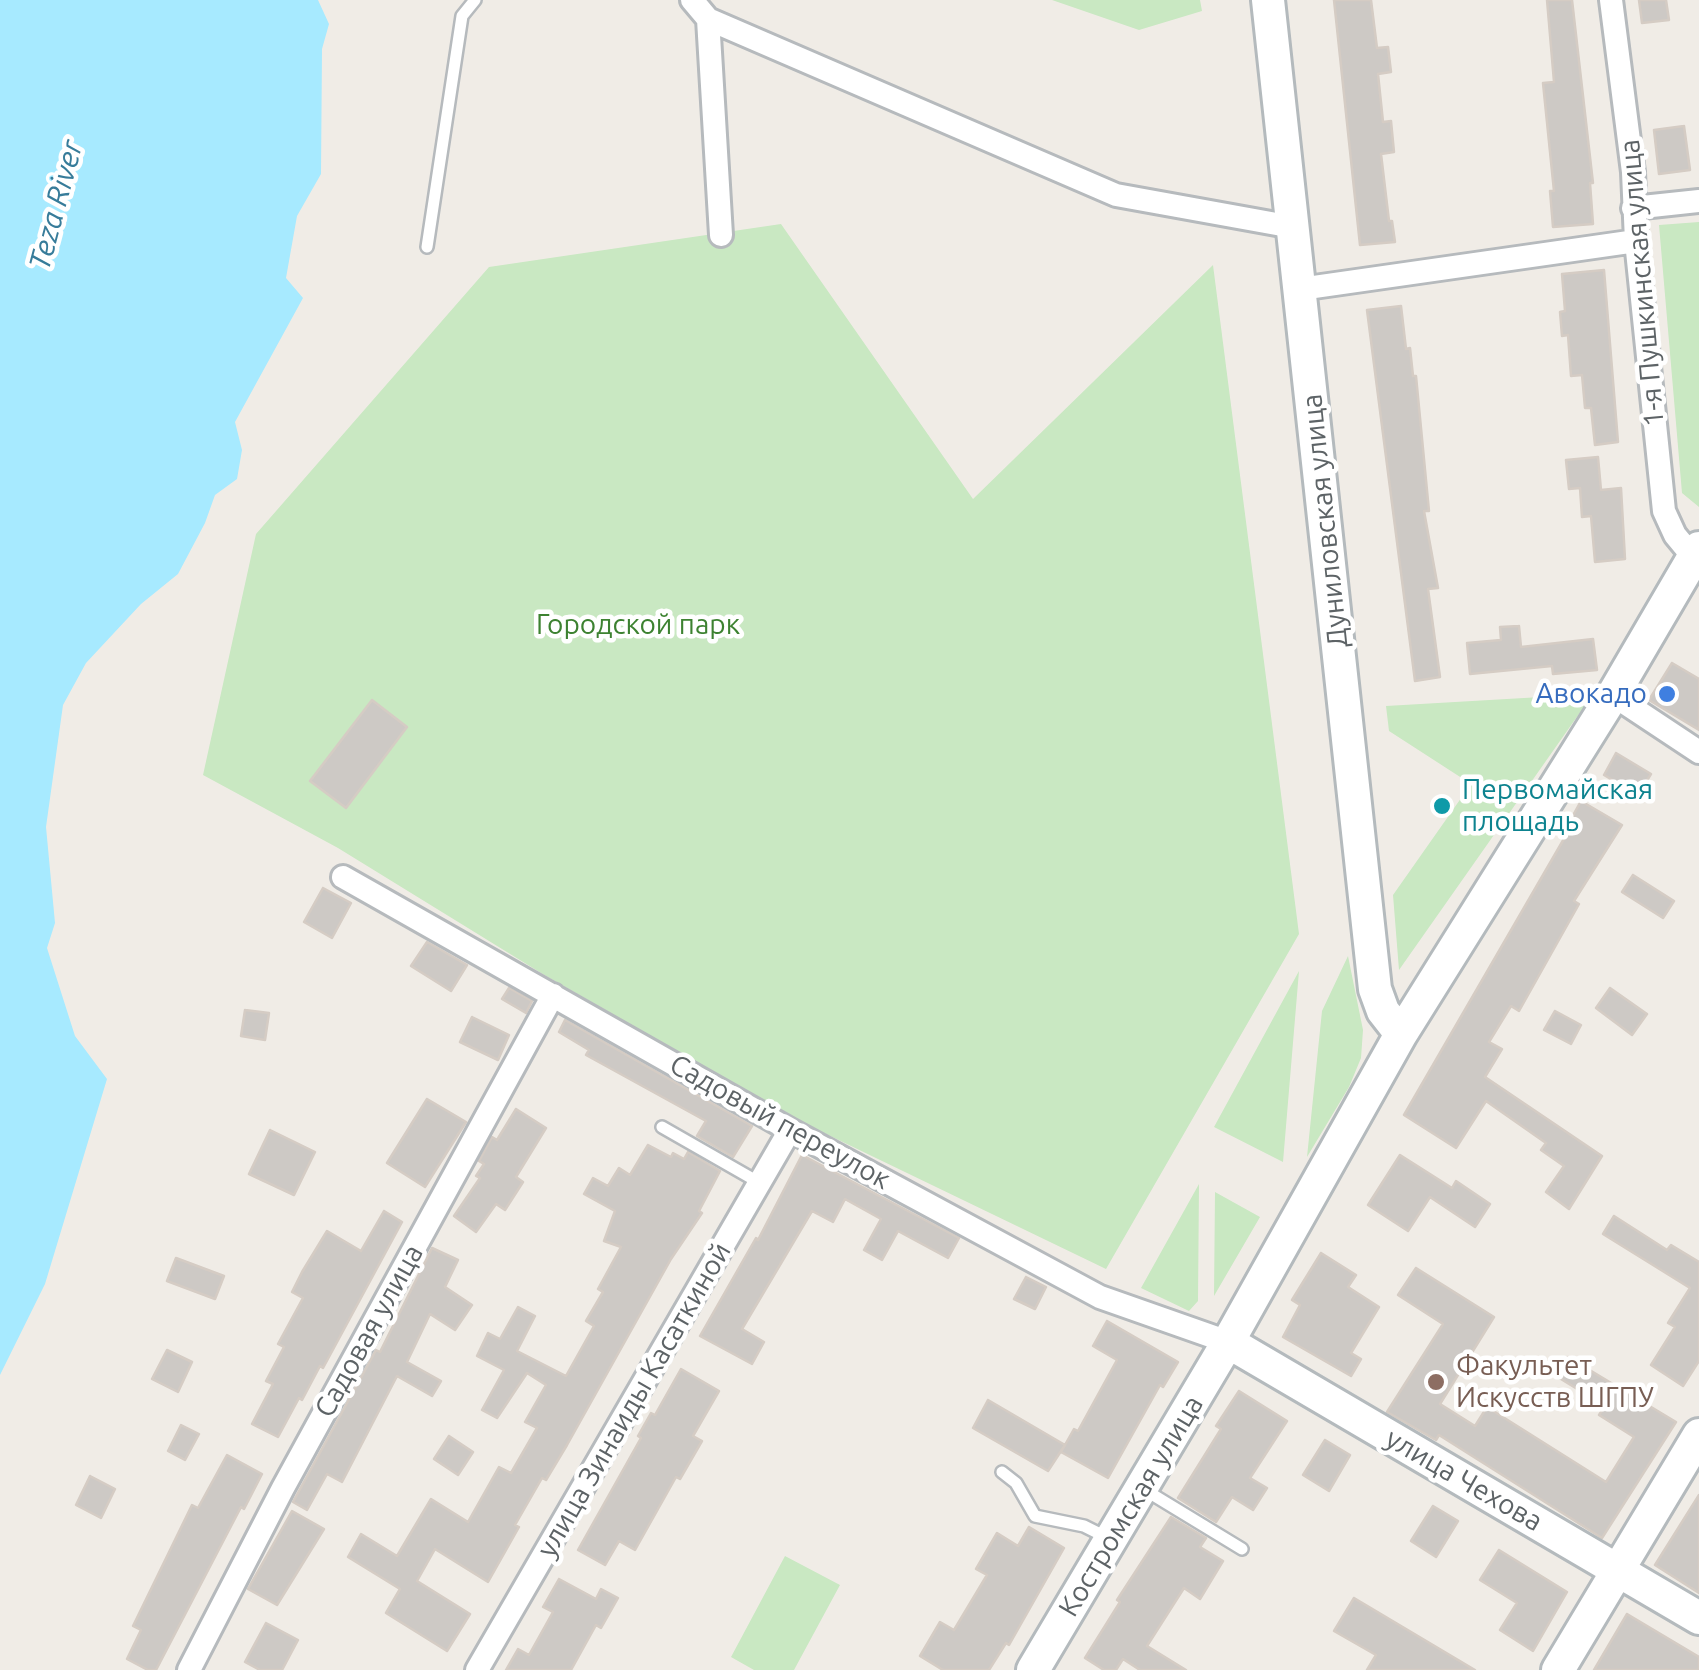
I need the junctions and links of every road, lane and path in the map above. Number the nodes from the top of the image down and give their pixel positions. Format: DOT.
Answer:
graph roads {
  1 [pos="475,0"];
  2 [pos="692,0"];
  3 [pos="1268,0"];
  4 [pos="1612,0"];
  5 [pos="708,19"];
  6 [pos="1699,202"];
  7 [pos="1634,208"];
  8 [pos="1293,227"];
  9 [pos="720,235"];
  10 [pos="1636,241"];
  11 [pos="426,247"];
  12 [pos="1300,288"];
  13 [pos="1696,553"];
  14 [pos="1614,695"];
  15 [pos="1699,752"];
  16 [pos="343,877"];
  17 [pos="553,994"];
  18 [pos="1401,1034"];
  19 [pos="662,1127"];
  20 [pos="790,1130"];
  21 [pos="760,1183"];
  22 [pos="1228,1342"];
  23 [pos="1699,1435"];
  24 [pos="1002,1472"];
  25 [pos="1141,1488"];
  26 [pos="1110,1539"];
  27 [pos="1242,1549"];
  28 [pos="1618,1570"];
  29 [pos="1699,1618"];
  30 [pos="189,1670"];
  31 [pos="477,1670"];
  32 [pos="1033,1670"];
  33 [pos="1558,1670"];
  1 -- 11 [label="lane"];
  2 -- 5 [label="street"];
  3 -- 8 [label="main road, Дуниловская улица"];
  4 -- 7 [label="street, 1-я Пушкинская улица"];
  5 -- 8 [label="street"];
  5 -- 9 [label="street"];
  6 -- 7 [label="street"];
  7 -- 10 [label="street, 1-я Пушкинская улица"];
  8 -- 12 [label="main road, Дуниловская улица"];
  10 -- 12 [label="street"];
  10 -- 13 [label="street, 1-я Пушкинская улица"];
  12 -- 18 [label="main road, Дуниловская улица"];
  13 -- 14 [label="main road"];
  14 -- 15 [label="street"];
  14 -- 18 [label="main road"];
  16 -- 17 [label="street, Садовый переулок"];
  17 -- 20 [label="street, Садовый переулок"];
  17 -- 30 [label="street, Садовая улица"];
  18 -- 22 [label="main road"];
  19 -- 21 [label="lane"];
  20 -- 21 [label="street, улица Зинаиды Касаткиной"];
  20 -- 22 [label="street, Садовый переулок"];
  21 -- 31 [label="street, улица Зинаиды Касаткиной"];
  22 -- 25 [label="main road, Костромская улица"];
  22 -- 28 [label="main road, улица Чехова"];
  23 -- 28 [label="main road"];
  24 -- 26 [label="lane"];
  25 -- 26 [label="main road, Костромская улица"];
  25 -- 27 [label="lane"];
  26 -- 32 [label="main road, Костромская улица"];
  28 -- 29 [label="main road, улица Чехова"];
  28 -- 33 [label="main road"];
}
